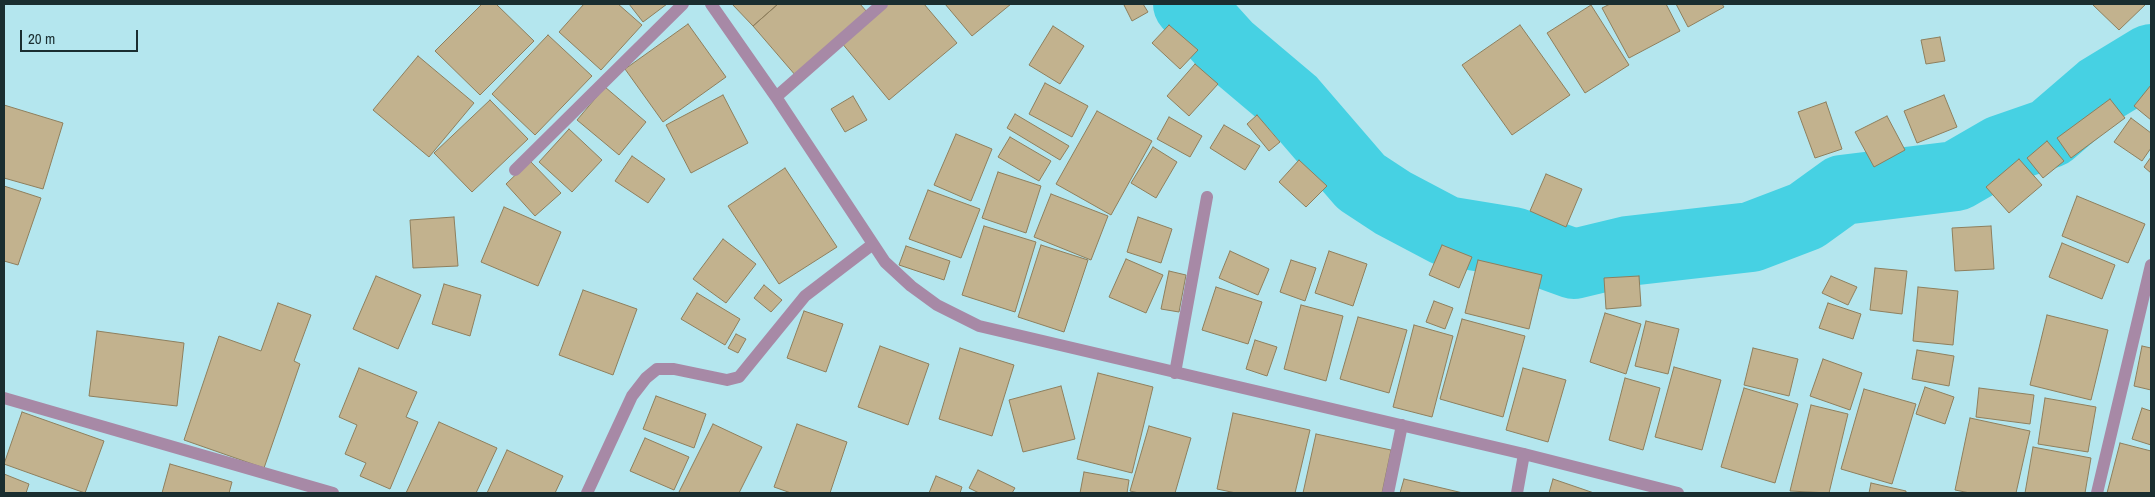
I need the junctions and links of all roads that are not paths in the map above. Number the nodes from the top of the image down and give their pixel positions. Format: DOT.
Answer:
graph roads {
  1 [pos="683,4"];
  2 [pos="711,4"];
  3 [pos="882,4"];
  4 [pos="776,97"];
  5 [pos="515,170"];
  6 [pos="1206,197"];
  7 [pos="873,244"];
  8 [pos="2151,266"];
  9 [pos="1175,373"];
  10 [pos="4,398"];
  11 [pos="1402,425"];
  12 [pos="1524,454"];
  13 [pos="333,493"];
  14 [pos="587,493"];
  15 [pos="1388,493"];
  16 [pos="1518,493"];
  17 [pos="1678,493"];
  18 [pos="2097,493"];
  1 -- 5 [label="street"];
  2 -- 4 [label="street"];
  3 -- 4 [label="street"];
  4 -- 7 [label="street"];
  6 -- 9 [label="street"];
  7 -- 9 [label="street"];
  7 -- 14 [label="street"];
  8 -- 18 [label="street"];
  9 -- 11 [label="street"];
  10 -- 13 [label="street"];
  11 -- 12 [label="street"];
  11 -- 15 [label="street"];
  12 -- 16 [label="street"];
  12 -- 17 [label="street"];
}
